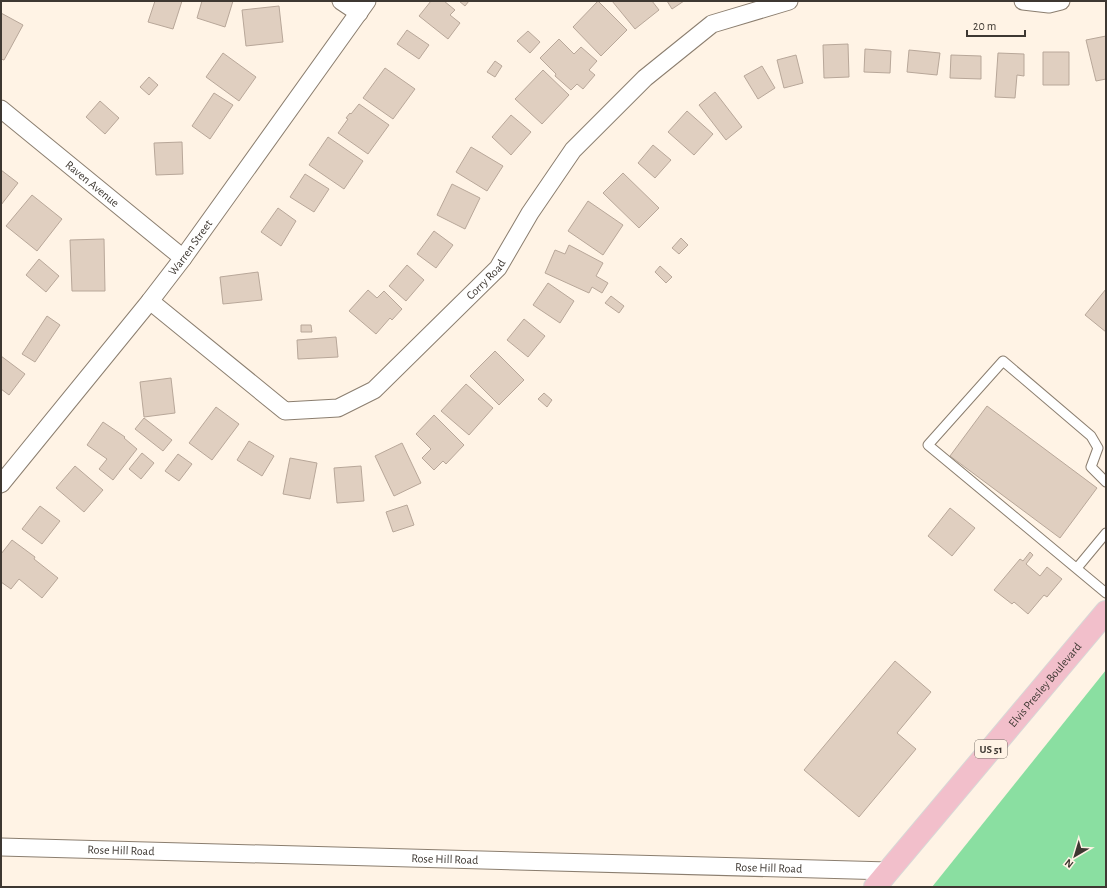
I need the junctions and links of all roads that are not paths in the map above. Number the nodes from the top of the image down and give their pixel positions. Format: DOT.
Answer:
graph roads {
  1 [pos="341,1"];
  2 [pos="789,1"];
  3 [pos="1023,1"];
  4 [pos="1061,1"];
  5 [pos="363,7"];
  6 [pos="1,109"];
  7 [pos="183,258"];
  8 [pos="150,301"];
  9 [pos="1106,482"];
  10 [pos="1,484"];
  11 [pos="1106,533"];
  12 [pos="1077,568"];
  13 [pos="1106,593"];
  14 [pos="1106,612"];
  15 [pos="1,847"];
  16 [pos="882,879"];
  1 -- 5 [label="street"];
  2 -- 8 [label="street, Corry Road"];
  3 -- 4 [label="street"];
  5 -- 7 [label="street, Warren Street"];
  6 -- 7 [label="street, Raven Avenue"];
  7 -- 8 [label="street, Warren Street"];
  8 -- 10 [label="street, Warren Street"];
  9 -- 12 [label="lane"];
  11 -- 12 [label="lane"];
  12 -- 13 [label="lane"];
  14 -- 16 [label="main road, Elvis Presley Boulevard / US 51"];
  15 -- 16 [label="street, Rose Hill Road"];
}
